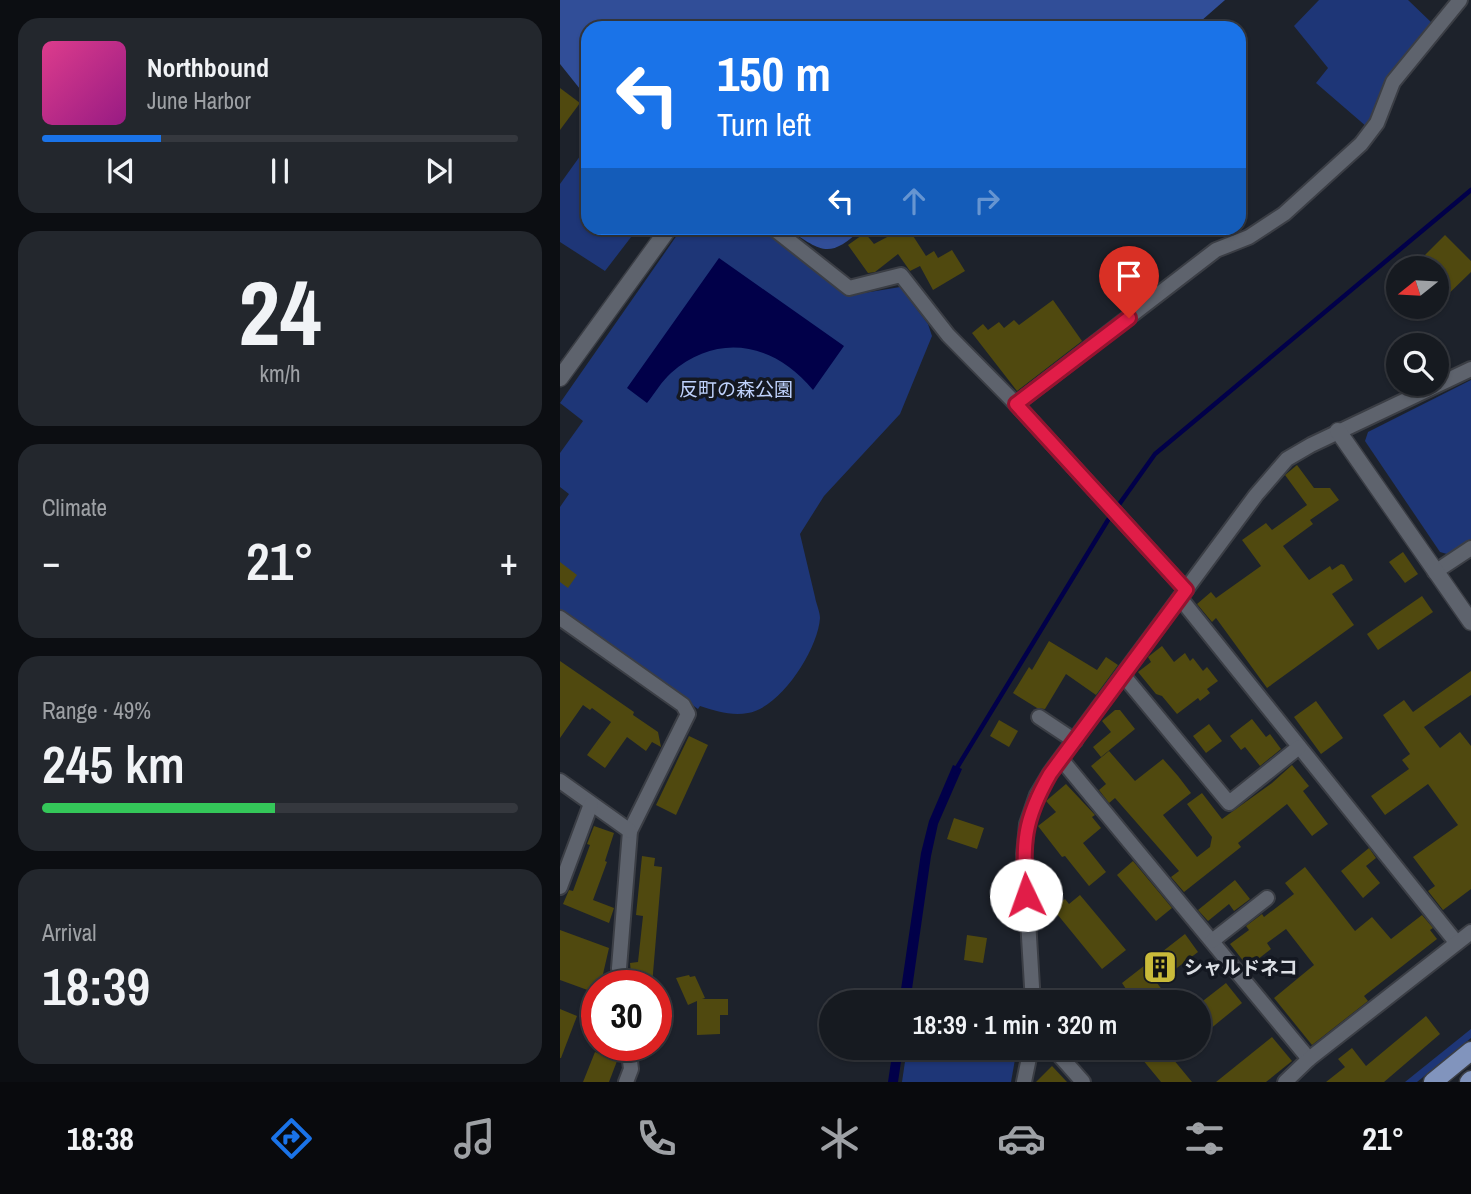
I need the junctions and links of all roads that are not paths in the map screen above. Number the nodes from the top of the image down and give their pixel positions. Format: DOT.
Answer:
graph roads {
  1 [pos="1460,0"];
  2 [pos="664,235"];
  3 [pos="782,235"];
  4 [pos="1471,369"];
  5 [pos="560,378"];
  6 [pos="1016,404"];
  7 [pos="1338,431"];
  8 [pos="1471,548"];
  9 [pos="1435,572"];
  10 [pos="1183,594"];
  11 [pos="560,618"];
  12 [pos="1471,622"];
  13 [pos="1123,675"];
  14 [pos="1039,717"];
  15 [pos="1075,741"];
  16 [pos="1299,747"];
  17 [pos="1061,759"];
  18 [pos="560,781"];
  19 [pos="591,804"];
  20 [pos="630,831"];
  21 [pos="560,887"];
  22 [pos="1267,898"];
  23 [pos="1471,932"];
  24 [pos="1212,941"];
  25 [pos="1455,943"];
  26 [pos="619,970"];
  27 [pos="1032,990"];
  28 [pos="1471,1051"];
  29 [pos="1309,1059"];
  30 [pos="1029,1060"];
  31 [pos="1064,1060"];
  32 [pos="630,1061"];
  33 [pos="626,1082"];
  34 [pos="1024,1082"];
  35 [pos="1083,1082"];
  36 [pos="1285,1082"];
  37 [pos="1433,1082"];
  1 -- 6 [label="street"];
  2 -- 5 [label="street"];
  3 -- 6 [label="street"];
  4 -- 7 [label="street"];
  6 -- 10 [label="street"];
  7 -- 9 [label="street"];
  7 -- 10 [label="street"];
  8 -- 9 [label="street"];
  9 -- 12 [label="street"];
  10 -- 13 [label="street"];
  10 -- 16 [label="street"];
  11 -- 20 [label="street"];
  13 -- 15 [label="street"];
  13 -- 16 [label="street"];
  14 -- 15 [label="street"];
  15 -- 17 [label="street"];
  16 -- 25 [label="street"];
  17 -- 24 [label="street"];
  17 -- 27 [label="street"];
  18 -- 19 [label="street"];
  19 -- 20 [label="street"];
  19 -- 21 [label="street"];
  20 -- 26 [label="street"];
  22 -- 24 [label="street"];
  23 -- 25 [label="street"];
  24 -- 29 [label="street"];
  25 -- 29 [label="street"];
  28 -- 37 [label="main road"];
  29 -- 36 [label="street"];
  30 -- 34 [label="street"];
  31 -- 35 [label="street"];
  32 -- 33 [label="street"];
}
